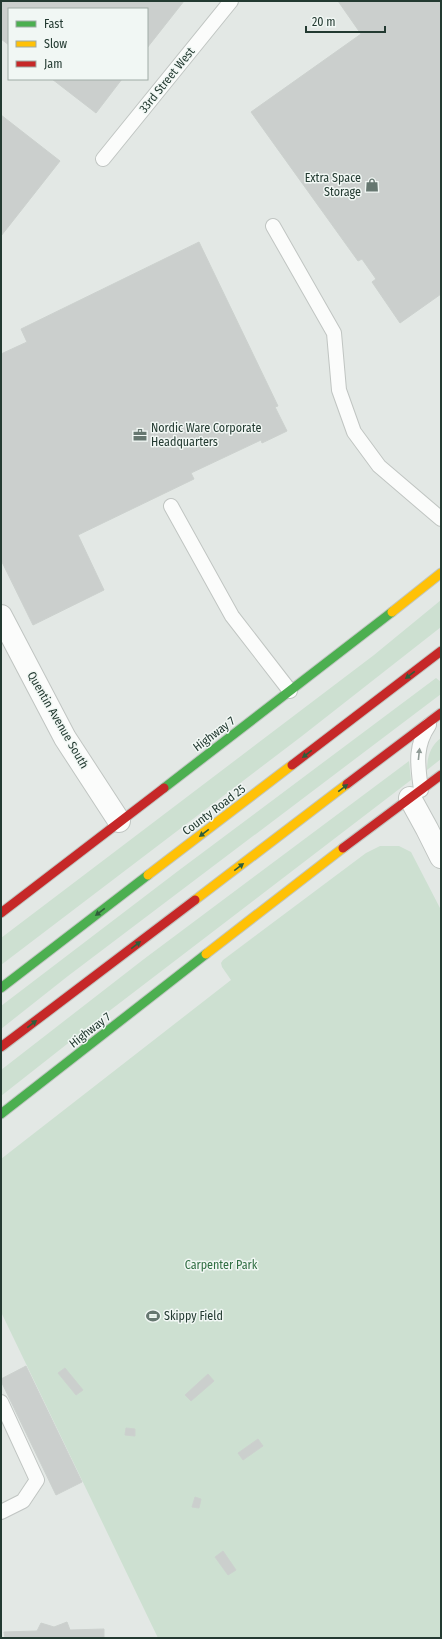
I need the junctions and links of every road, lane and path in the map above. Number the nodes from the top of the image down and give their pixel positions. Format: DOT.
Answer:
graph roads {
  1 [pos="231,1"];
  2 [pos="103,159"];
  3 [pos="273,226"];
  4 [pos="171,506"];
  5 [pos="441,519"];
  6 [pos="441,572"];
  7 [pos="1,616"];
  8 [pos="441,651"];
  9 [pos="290,691"];
  10 [pos="436,717"];
  11 [pos="441,775"];
  12 [pos="415,794"];
  13 [pos="119,822"];
  14 [pos="441,857"];
  15 [pos="1,913"];
  16 [pos="1,988"];
  17 [pos="1,1047"];
  18 [pos="1,1114"];
  19 [pos="1,1402"];
  20 [pos="1,1512"];
  1 -- 2 [label="lane, 33rd Street West"];
  3 -- 5 [label="lane"];
  4 -- 9 [label="lane"];
  6 -- 9 [label="street, Highway 7"];
  7 -- 13 [label="street, Quentin Avenue South"];
  8 -- 16 [label="street, County Road 25, one-way"];
  9 -- 13 [label="street, Highway 7"];
  12 -- 10 [label="lane, one-way"];
  17 -- 10 [label="street, one-way"];
  11 -- 12 [label="street, Highway 7"];
  12 -- 14 [label="street"];
  12 -- 18 [label="street, Highway 7"];
  13 -- 15 [label="street, Highway 7"];
  19 -- 20 [label="lane"];
}
